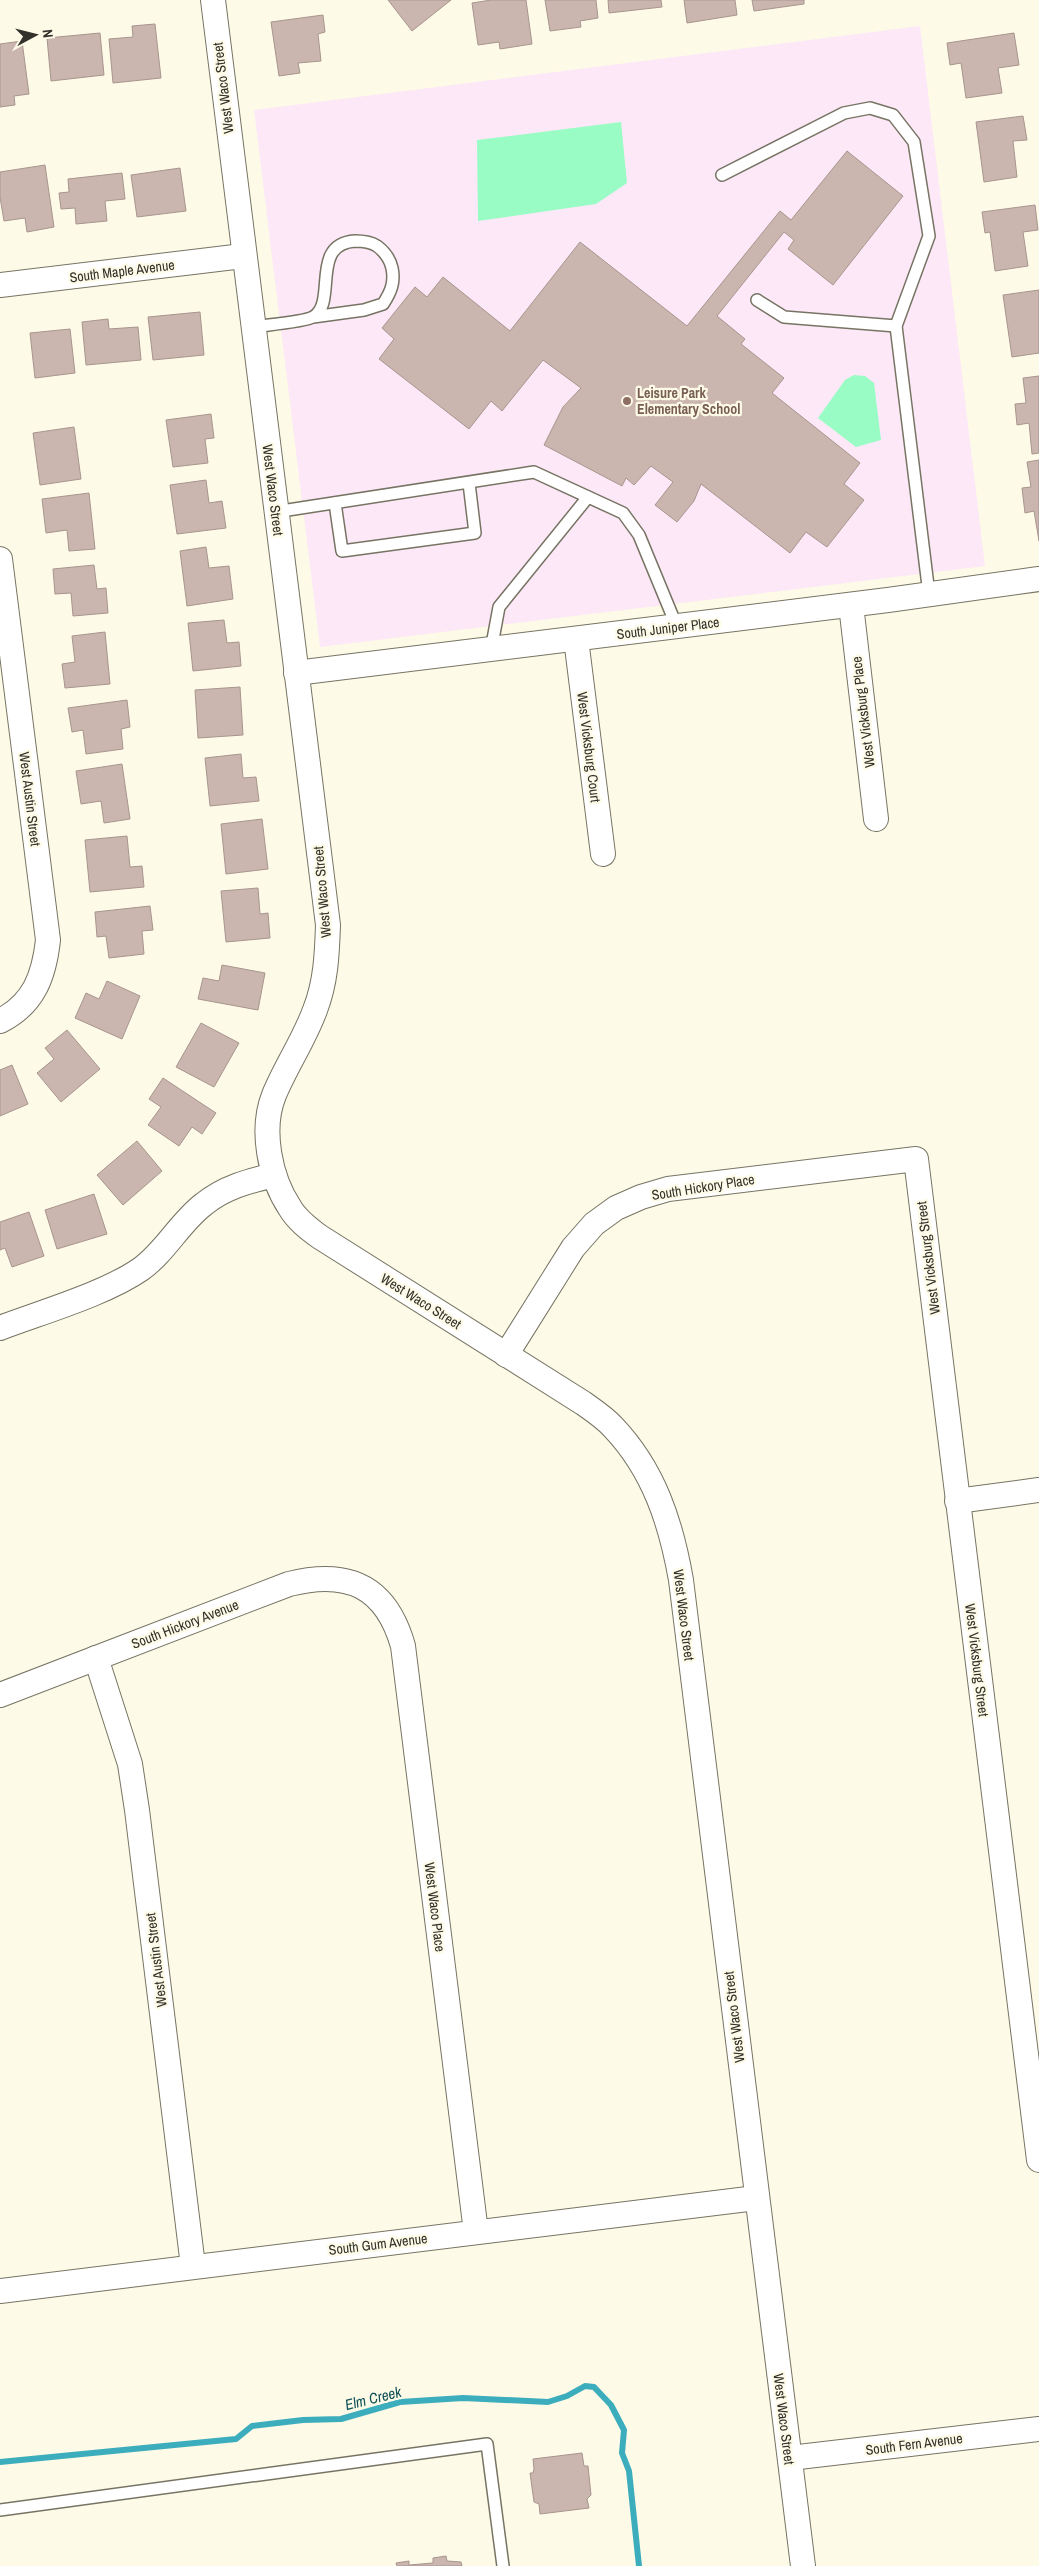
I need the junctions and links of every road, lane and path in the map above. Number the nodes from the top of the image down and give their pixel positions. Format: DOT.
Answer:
graph roads {
  1 [pos="213,0"];
  2 [pos="722,175"];
  3 [pos="243,256"];
  4 [pos="0,285"];
  5 [pos="757,300"];
  6 [pos="313,318"];
  7 [pos="896,326"];
  8 [pos="252,328"];
  9 [pos="468,483"];
  10 [pos="588,497"];
  11 [pos="335,502"];
  12 [pos="276,512"];
  13 [pos="0,559"];
  14 [pos="1039,579"];
  15 [pos="929,594"];
  16 [pos="850,605"];
  17 [pos="677,627"];
  18 [pos="576,639"];
  19 [pos="491,650"];
  20 [pos="296,674"];
  21 [pos="876,819"];
  22 [pos="603,854"];
  23 [pos="0,1021"];
  24 [pos="916,1159"];
  25 [pos="274,1175"];
  26 [pos="0,1328"];
  27 [pos="506,1355"];
  28 [pos="1039,1490"];
  29 [pos="957,1501"];
  30 [pos="372,1592"];
  31 [pos="96,1658"];
  32 [pos="0,1696"];
  33 [pos="1039,2160"];
  34 [pos="756,2198"];
  35 [pos="476,2232"];
  36 [pos="193,2266"];
  37 [pos="0,2291"];
  38 [pos="1039,2429"];
  39 [pos="790,2458"];
  40 [pos="0,2510"];
  41 [pos="503,2566"];
  42 [pos="803,2566"];
  1 -- 3 [label="street, West Waco Street"];
  2 -- 7 [label="lane"];
  3 -- 4 [label="street, South Maple Avenue"];
  3 -- 8 [label="street, West Waco Street"];
  5 -- 7 [label="lane"];
  6 -- 6 [label="lane"];
  6 -- 8 [label="lane"];
  7 -- 15 [label="lane"];
  8 -- 12 [label="street, West Waco Street"];
  9 -- 10 [label="lane"];
  9 -- 11 [label="lane"];
  9 -- 11 [label="lane"];
  10 -- 17 [label="lane"];
  10 -- 19 [label="lane"];
  11 -- 12 [label="lane"];
  12 -- 20 [label="street, West Waco Street"];
  13 -- 23 [label="street, West Austin Street"];
  14 -- 15 [label="street, South Juniper Place"];
  15 -- 16 [label="street, South Juniper Place"];
  16 -- 17 [label="street, South Juniper Place"];
  16 -- 21 [label="street, West Vicksburg Place"];
  17 -- 18 [label="street, South Juniper Place"];
  18 -- 19 [label="street, South Juniper Place"];
  18 -- 22 [label="street, West Vicksburg Court"];
  19 -- 20 [label="street, South Juniper Place"];
  20 -- 25 [label="street, West Waco Street"];
  24 -- 27 [label="street, South Hickory Place"];
  24 -- 29 [label="street, West Vicksburg Street"];
  25 -- 26 [label="street"];
  25 -- 27 [label="street, West Waco Street"];
  27 -- 34 [label="street, West Waco Street"];
  28 -- 29 [label="street"];
  29 -- 33 [label="street, West Vicksburg Street"];
  30 -- 31 [label="street, South Hickory Avenue"];
  30 -- 35 [label="street, West Waco Place"];
  31 -- 32 [label="street, South Hickory Avenue"];
  31 -- 36 [label="street, West Austin Street"];
  34 -- 35 [label="street, South Gum Avenue"];
  34 -- 39 [label="street, West Waco Street"];
  35 -- 36 [label="street, South Gum Avenue"];
  36 -- 37 [label="street, South Gum Avenue"];
  38 -- 39 [label="street, South Fern Avenue"];
  39 -- 42 [label="street, West Waco Street"];
  40 -- 41 [label="lane"];
}
